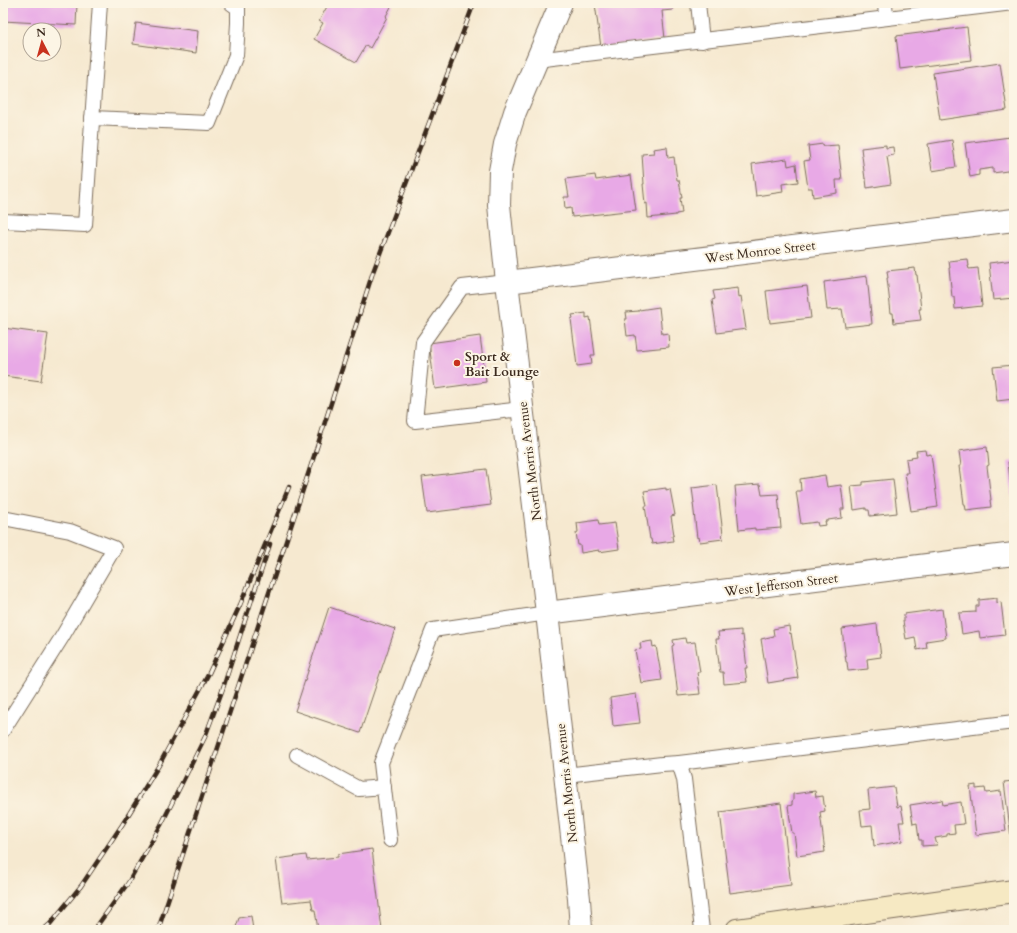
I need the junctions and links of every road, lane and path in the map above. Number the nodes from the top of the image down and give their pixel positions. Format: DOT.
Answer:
graph roads {
  1 [pos="100,3"];
  2 [pos="231,3"];
  3 [pos="561,3"];
  4 [pos="698,3"];
  5 [pos="885,3"];
  6 [pos="1013,3"];
  7 [pos="886,18"];
  8 [pos="702,40"];
  9 [pos="536,60"];
  10 [pos="92,118"];
  11 [pos="1014,220"];
  12 [pos="3,221"];
  13 [pos="507,282"];
  14 [pos="522,409"];
  15 [pos="3,518"];
  16 [pos="1014,554"];
  17 [pos="547,613"];
  18 [pos="1014,722"];
  19 [pos="3,730"];
  20 [pos="297,755"];
  21 [pos="679,763"];
  22 [pos="565,775"];
  23 [pos="384,788"];
  24 [pos="390,840"];
  25 [pos="1014,891"];
  26 [pos="581,930"];
  27 [pos="702,930"];
  28 [pos="737,930"];
  1 -- 10 [label="lane"];
  2 -- 10 [label="lane"];
  3 -- 9 [label="street, North Morris Avenue"];
  4 -- 8 [label="lane"];
  5 -- 7 [label="lane"];
  6 -- 7 [label="lane"];
  7 -- 8 [label="lane"];
  8 -- 9 [label="lane"];
  9 -- 13 [label="street, North Morris Avenue"];
  10 -- 12 [label="lane"];
  11 -- 13 [label="street, West Monroe Street"];
  13 -- 14 [label="street, North Morris Avenue"];
  13 -- 14 [label="lane"];
  14 -- 17 [label="street, North Morris Avenue"];
  15 -- 19 [label="lane"];
  16 -- 17 [label="street, West Jefferson Street"];
  17 -- 22 [label="street, North Morris Avenue"];
  17 -- 23 [label="lane"];
  18 -- 21 [label="lane"];
  20 -- 23 [label="lane"];
  21 -- 22 [label="lane"];
  21 -- 27 [label="lane"];
  22 -- 26 [label="street, North Morris Avenue"];
  23 -- 24 [label="lane"];
  25 -- 28 [label="main road"];
}
